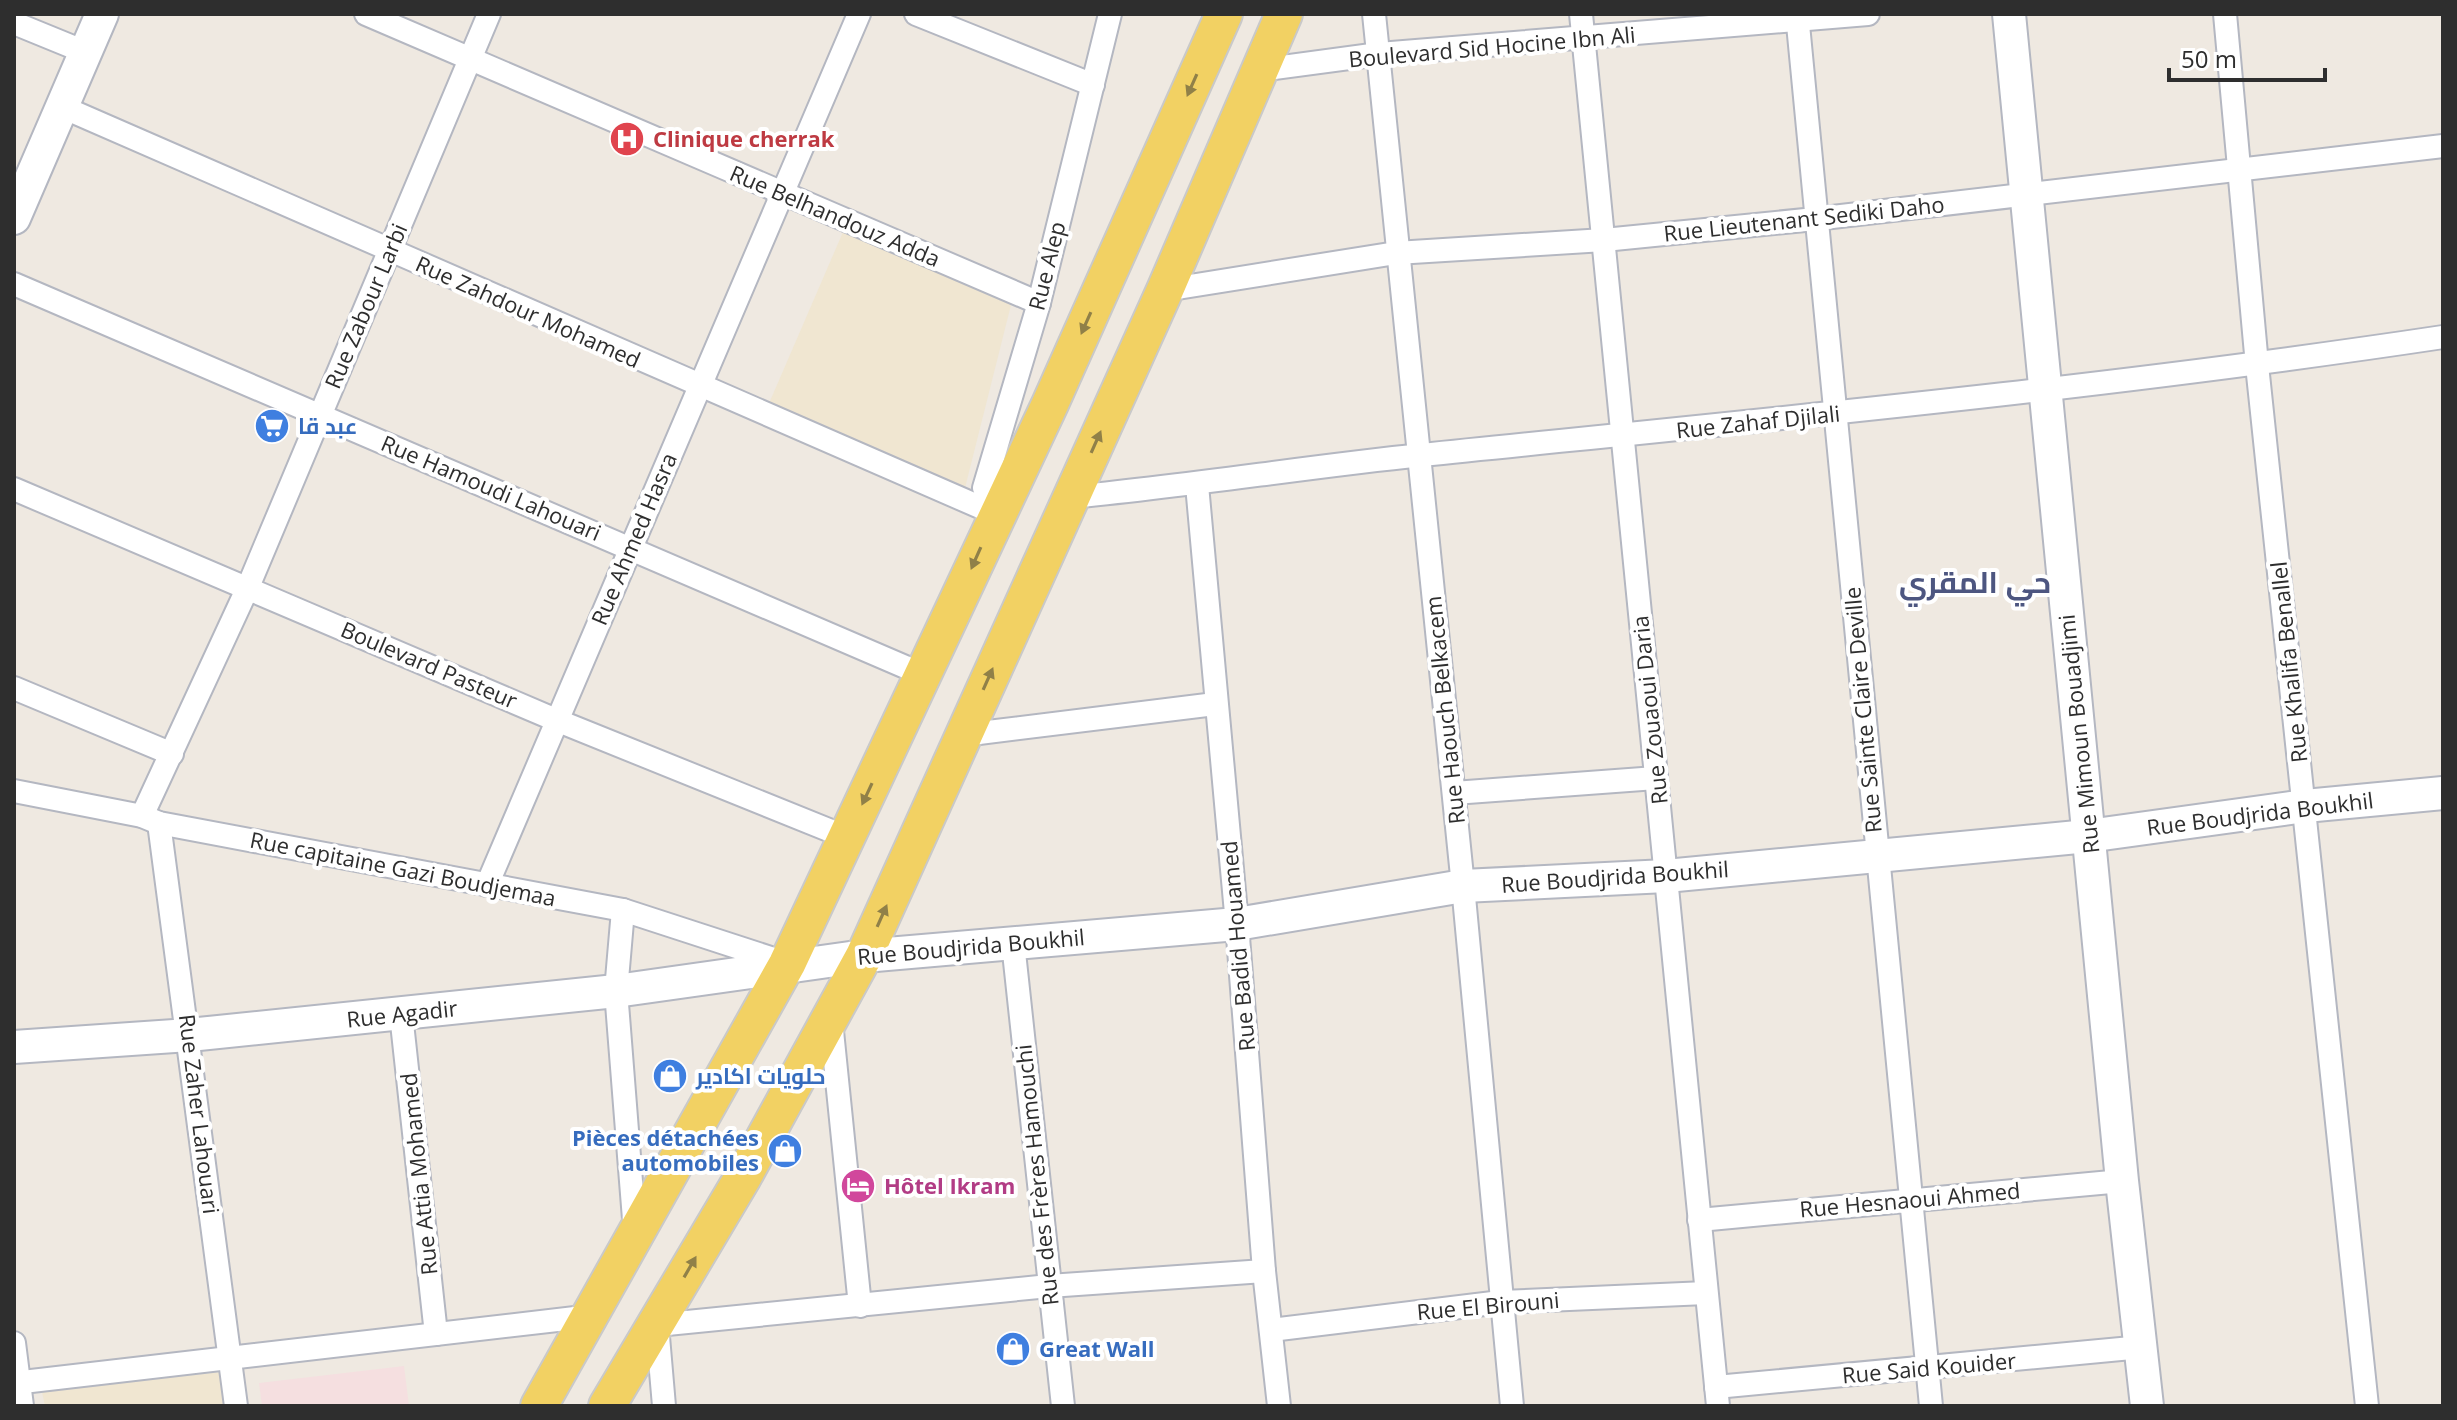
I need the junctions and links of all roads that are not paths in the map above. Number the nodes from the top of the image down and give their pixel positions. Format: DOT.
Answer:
graph roads {
  1 [pos="102,14"];
  2 [pos="366,14"];
  3 [pos="489,14"];
  4 [pos="859,14"];
  5 [pos="916,14"];
  6 [pos="1110,14"];
  7 [pos="1224,14"];
  8 [pos="1284,14"];
  9 [pos="1374,14"];
  10 [pos="1581,14"];
  11 [pos="1868,14"];
  12 [pos="2009,14"];
  13 [pos="2225,14"];
  14 [pos="1797,17"];
  15 [pos="14,23"];
  16 [pos="1584,40"];
  17 [pos="85,52"];
  18 [pos="1379,54"];
  19 [pos="470,59"];
  20 [pos="1259,70"];
  21 [pos="1093,85"];
  22 [pos="60,106"];
  23 [pos="2443,146"];
  24 [pos="2239,169"];
  25 [pos="22,175"];
  26 [pos="781,193"];
  27 [pos="2026,194"];
  28 [pos="14,218"];
  29 [pos="1815,219"];
  30 [pos="1604,240"];
  31 [pos="388,251"];
  32 [pos="1396,253"];
  33 [pos="14,284"];
  34 [pos="1165,290"];
  35 [pos="1039,303"];
  36 [pos="2443,337"];
  37 [pos="2257,365"];
  38 [pos="700,387"];
  39 [pos="2045,390"];
  40 [pos="1834,413"];
  41 [pos="321,414"];
  42 [pos="1623,436"];
  43 [pos="1419,455"];
  44 [pos="1197,485"];
  45 [pos="14,489"];
  46 [pos="1071,497"];
  47 [pos="996,514"];
  48 [pos="630,548"];
  49 [pos="248,587"];
  50 [pos="924,675"];
  51 [pos="14,688"];
  52 [pos="1215,704"];
  53 [pos="556,720"];
  54 [pos="963,735"];
  55 [pos="172,754"];
  56 [pos="1656,778"];
  57 [pos="14,791"];
  58 [pos="1454,793"];
  59 [pos="2443,793"];
  60 [pos="2305,806"];
  61 [pos="151,819"];
  62 [pos="2088,836"];
  63 [pos="846,837"];
  64 [pos="1877,856"];
  65 [pos="1666,876"];
  66 [pos="487,885"];
  67 [pos="1463,886"];
  68 [pos="623,910"];
  69 [pos="1237,924"];
  70 [pos="1013,943"];
  71 [pos="864,956"];
  72 [pos="787,964"];
  73 [pos="616,991"];
  74 [pos="401,1014"];
  75 [pos="830,1018"];
  76 [pos="189,1035"];
  77 [pos="14,1047"];
  78 [pos="2122,1181"];
  79 [pos="1909,1199"];
  80 [pos="1699,1220"];
  81 [pos="635,1237"];
  82 [pos="1264,1271"];
  83 [pos="1049,1286"];
  84 [pos="1706,1293"];
  85 [pos="1501,1302"];
  86 [pos="860,1306"];
  87 [pos="592,1316"];
  88 [pos="657,1325"];
  89 [pos="1271,1330"];
  90 [pos="436,1334"];
  91 [pos="14,1343"];
  92 [pos="2142,1347"];
  93 [pos="230,1358"];
  94 [pos="1927,1369"];
  95 [pos="16,1383"];
  96 [pos="1717,1396"];
  97 [pos="22,1406"];
  98 [pos="236,1406"];
  99 [pos="539,1406"];
  100 [pos="607,1406"];
  101 [pos="664,1406"];
  102 [pos="1063,1406"];
  103 [pos="1279,1406"];
  104 [pos="1512,1406"];
  105 [pos="1931,1406"];
  106 [pos="2147,1406"];
  107 [pos="2367,1406"];
  1 -- 17 [label="street"];
  2 -- 19 [label="street, Rue Belhandouz Adda"];
  3 -- 19 [label="street, Rue Zabour Larbi"];
  4 -- 26 [label="street, Rue Ahmed Hasra"];
  5 -- 21 [label="street"];
  6 -- 21 [label="street, Rue Alep"];
  7 -- 47 [label="main road, one-way"];
  8 -- 20 [label="main road"];
  9 -- 18 [label="street, Rue Haouch Belkacem"];
  10 -- 16 [label="street, Rue Zouaoui Daria"];
  11 -- 14 [label="street, Boulevard Sid Hocine Ibn Ali"];
  12 -- 27 [label="street, Rue Mimoun Bouadjimi"];
  13 -- 24 [label="street, Rue Khalifa Benallel"];
  14 -- 16 [label="street, Boulevard Sid Hocine Ibn Ali"];
  14 -- 29 [label="street, Rue Sainte Claire Deville"];
  15 -- 17 [label="street"];
  16 -- 18 [label="street, Boulevard Sid Hocine Ibn Ali"];
  16 -- 30 [label="street, Rue Zouaoui Daria"];
  17 -- 22 [label="street"];
  18 -- 20 [label="street, Boulevard Sid Hocine Ibn Ali"];
  18 -- 32 [label="street, Rue Haouch Belkacem"];
  19 -- 26 [label="street, Rue Belhandouz Adda"];
  19 -- 31 [label="street, Rue Zabour Larbi"];
  20 -- 34 [label="main road"];
  21 -- 35 [label="street, Rue Alep"];
  22 -- 25 [label="street"];
  22 -- 31 [label="street, Rue Zahdour Mohamed"];
  23 -- 24 [label="street, Rue Lieutenant Sediki Daho"];
  24 -- 27 [label="street, Rue Lieutenant Sediki Daho"];
  24 -- 37 [label="street, Rue Khalifa Benallel"];
  25 -- 28 [label="street"];
  26 -- 35 [label="street, Rue Belhandouz Adda"];
  26 -- 38 [label="street, Rue Ahmed Hasra"];
  27 -- 29 [label="street, Rue Lieutenant Sediki Daho"];
  27 -- 39 [label="street, Rue Mimoun Bouadjimi"];
  29 -- 30 [label="street, Rue Lieutenant Sediki Daho"];
  29 -- 40 [label="street, Rue Sainte Claire Deville"];
  30 -- 32 [label="street, Rue Lieutenant Sediki Daho"];
  30 -- 42 [label="street, Rue Zouaoui Daria"];
  31 -- 38 [label="street, Rue Zahdour Mohamed"];
  31 -- 41 [label="street, Rue Zabour Larbi"];
  32 -- 34 [label="street, Rue Lieutenant Sediki Daho"];
  32 -- 43 [label="street, Rue Haouch Belkacem"];
  33 -- 41 [label="street, Rue Hamoudi Lahouari"];
  46 -- 34 [label="main road, one-way"];
  35 -- 47 [label="street, Rue Alep"];
  36 -- 37 [label="street, Rue Zahaf Djilali"];
  37 -- 39 [label="street, Rue Zahaf Djilali"];
  37 -- 60 [label="street, Rue Khalifa Benallel"];
  38 -- 47 [label="street, Rue Zahdour Mohamed"];
  38 -- 48 [label="street, Rue Ahmed Hasra"];
  39 -- 40 [label="street, Rue Zahaf Djilali"];
  39 -- 62 [label="street, Rue Mimoun Bouadjimi"];
  40 -- 42 [label="street, Rue Zahaf Djilali"];
  40 -- 64 [label="street, Rue Sainte Claire Deville"];
  41 -- 48 [label="street, Rue Hamoudi Lahouari"];
  41 -- 49 [label="street, Rue Zabour Larbi"];
  42 -- 43 [label="street, Rue Zahaf Djilali"];
  42 -- 56 [label="street, Rue Zouaoui Daria"];
  43 -- 44 [label="street, Rue Zahaf Djilali"];
  43 -- 58 [label="street, Rue Haouch Belkacem"];
  44 -- 46 [label="street, Rue Zahaf Djilali"];
  44 -- 52 [label="street, Rue Badid Houamed"];
  45 -- 49 [label="street, Boulevard Pasteur"];
  54 -- 46 [label="main road, one-way"];
  47 -- 50 [label="main road, one-way"];
  48 -- 50 [label="street, Rue Hamoudi Lahouari"];
  48 -- 53 [label="street, Rue Ahmed Hasra"];
  49 -- 53 [label="street, Boulevard Pasteur"];
  49 -- 55 [label="street, Rue Zabour Larbi"];
  50 -- 63 [label="main road, one-way"];
  51 -- 55 [label="street"];
  52 -- 54 [label="street"];
  52 -- 69 [label="street, Rue Badid Houamed"];
  53 -- 63 [label="street, Boulevard Pasteur"];
  53 -- 66 [label="street, Rue Ahmed Hasra"];
  71 -- 54 [label="main road, one-way"];
  55 -- 61 [label="street, Rue Zabour Larbi"];
  56 -- 58 [label="street"];
  56 -- 65 [label="street, Rue Zouaoui Daria"];
  57 -- 61 [label="street, Rue capitaine Gazi Boudjemaa"];
  58 -- 67 [label="street, Rue Haouch Belkacem"];
  59 -- 60 [label="street, Rue Boudjrida Boukhil"];
  60 -- 62 [label="street, Rue Boudjrida Boukhil"];
  60 -- 107 [label="street, Rue Khalifa Benallel"];
  61 -- 66 [label="street, Rue capitaine Gazi Boudjemaa"];
  61 -- 76 [label="street, Rue Zaher Lahouari"];
  62 -- 64 [label="street, Rue Boudjrida Boukhil"];
  62 -- 78 [label="street, Rue Mimoun Bouadjimi"];
  63 -- 72 [label="main road"];
  64 -- 65 [label="street, Rue Boudjrida Boukhil"];
  64 -- 79 [label="street, Rue Sainte Claire Deville"];
  65 -- 67 [label="street, Rue Boudjrida Boukhil"];
  65 -- 80 [label="street, Rue Zouaoui Daria"];
  66 -- 68 [label="street, Rue capitaine Gazi Boudjemaa"];
  67 -- 69 [label="street, Rue Boudjrida Boukhil"];
  67 -- 85 [label="street, Rue Haouch Belkacem"];
  68 -- 72 [label="street, Rue capitaine Gazi Boudjemaa"];
  68 -- 73 [label="street"];
  69 -- 70 [label="street, Rue Boudjrida Boukhil"];
  69 -- 82 [label="street, Rue Badid Houamed"];
  70 -- 71 [label="street, Rue Boudjrida Boukhil"];
  70 -- 83 [label="street, Rue des Frères Hamouchi"];
  71 -- 72 [label="street, Rue Boudjrida Boukhil"];
  71 -- 75 [label="main road"];
  72 -- 73 [label="street, Rue Agadir"];
  72 -- 81 [label="main road"];
  73 -- 74 [label="street, Rue Agadir"];
  73 -- 81 [label="street"];
  74 -- 76 [label="street, Rue Agadir"];
  74 -- 90 [label="street, Rue Attia Mohamed"];
  75 -- 86 [label="street"];
  88 -- 75 [label="main road, one-way"];
  76 -- 77 [label="street, Rue Agadir"];
  76 -- 93 [label="street, Rue Zaher Lahouari"];
  78 -- 79 [label="street, Rue Hesnaoui Ahmed"];
  78 -- 92 [label="street, Rue Mimoun Bouadjimi"];
  79 -- 80 [label="street, Rue Hesnaoui Ahmed"];
  79 -- 94 [label="street, Rue Sainte Claire Deville"];
  80 -- 84 [label="street, Rue Zouaoui Daria"];
  81 -- 87 [label="main road"];
  82 -- 83 [label="street"];
  82 -- 89 [label="street, Rue Badid Houamed"];
  83 -- 86 [label="street"];
  83 -- 102 [label="street, Rue des Frères Hamouchi"];
  84 -- 85 [label="street, Rue El Birouni"];
  84 -- 96 [label="street, Rue Zouaoui Daria"];
  85 -- 89 [label="street, Rue El Birouni"];
  85 -- 104 [label="street, Rue Haouch Belkacem"];
  86 -- 88 [label="street"];
  87 -- 90 [label="street"];
  87 -- 99 [label="main road"];
  88 -- 100 [label="main road"];
  88 -- 101 [label="street"];
  89 -- 103 [label="street, Rue Badid Houamed"];
  90 -- 93 [label="street"];
  91 -- 95 [label="street"];
  92 -- 94 [label="street, Rue Said Kouider"];
  92 -- 106 [label="street, Rue Mimoun Bouadjimi"];
  93 -- 95 [label="street"];
  93 -- 98 [label="street, Rue Zaher Lahouari"];
  94 -- 96 [label="street, Rue Said Kouider"];
  94 -- 105 [label="street, Rue Sainte Claire Deville"];
  95 -- 97 [label="street"];
}
